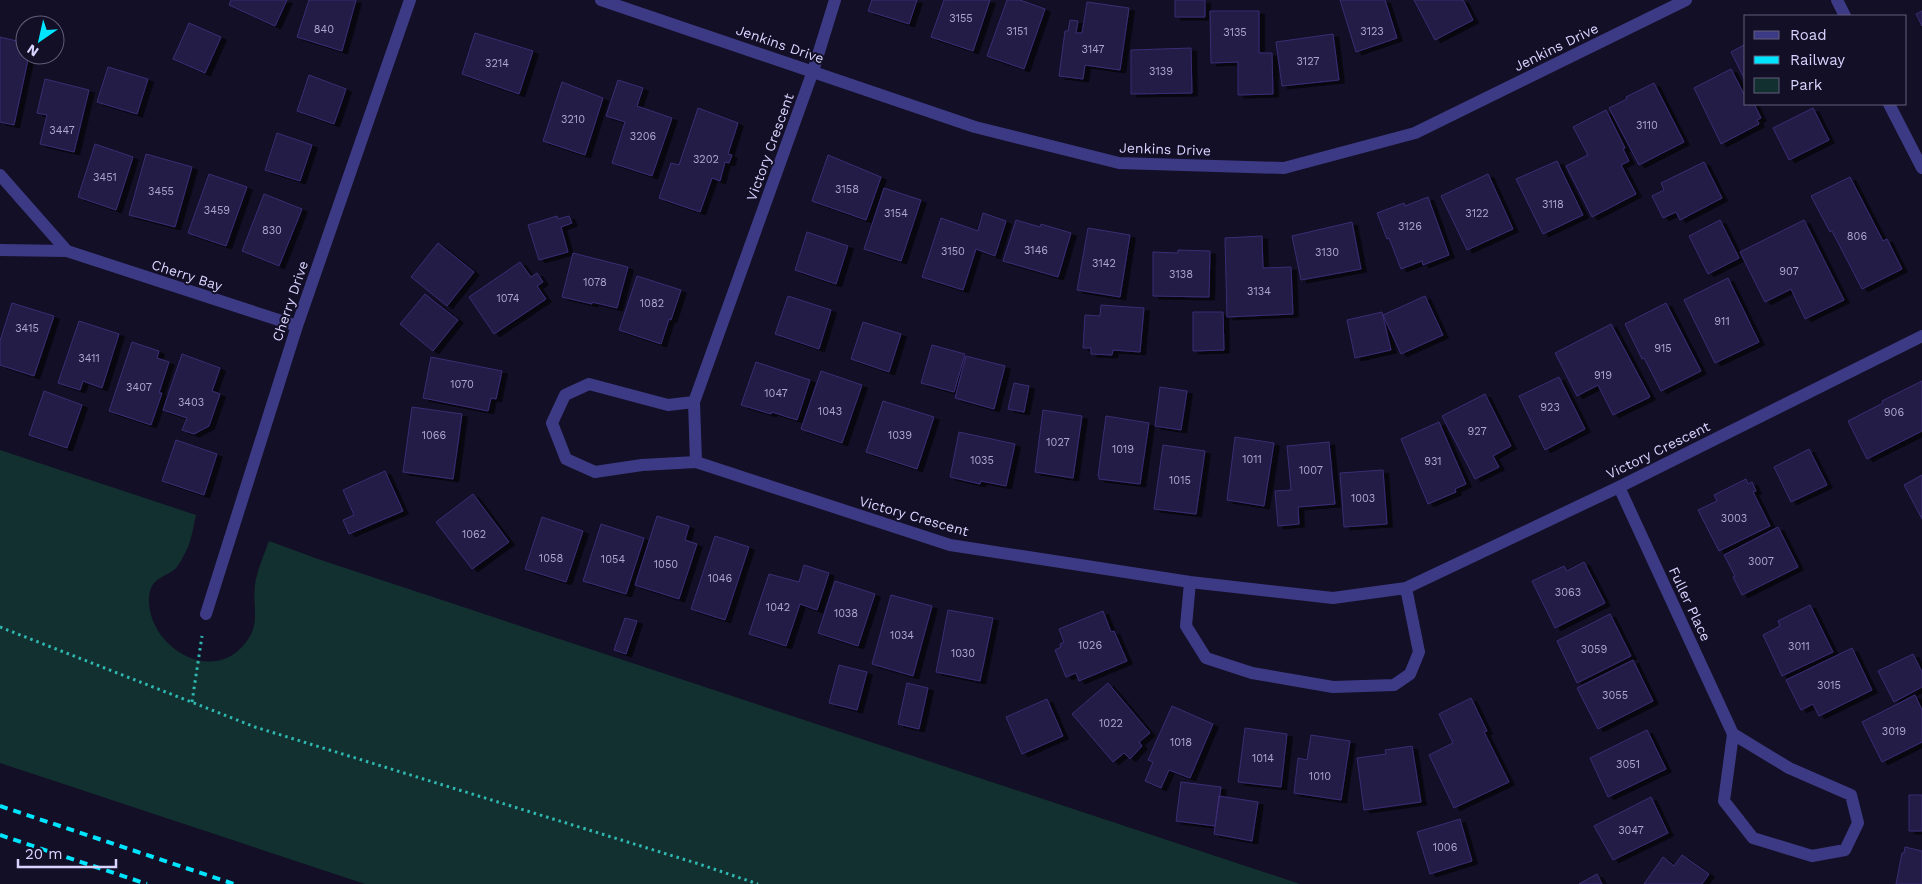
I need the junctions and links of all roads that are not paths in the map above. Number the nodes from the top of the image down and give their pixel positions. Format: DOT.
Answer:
graph roads {
  1 [pos="410,0"];
  2 [pos="601,0"];
  3 [pos="835,0"];
  4 [pos="1686,0"];
  5 [pos="1837,0"];
  6 [pos="1844,15"];
  7 [pos="813,71"];
  8 [pos="1890,105"];
  9 [pos="1922,168"];
  10 [pos="0,175"];
  11 [pos="0,250"];
  12 [pos="67,251"];
  13 [pos="297,326"];
  14 [pos="1922,336"];
  15 [pos="694,402"];
  16 [pos="696,462"];
  17 [pos="1619,487"];
  18 [pos="1190,582"];
  19 [pos="1406,588"];
  20 [pos="206,614"];
  21 [pos="1734,734"];
  1 -- 13 [label="street, Cherry Drive"];
  2 -- 7 [label="street, Jenkins Drive"];
  3 -- 7 [label="street, Victory Crescent"];
  4 -- 7 [label="street, Jenkins Drive"];
  5 -- 6 [label="street"];
  7 -- 15 [label="street, Victory Crescent"];
  8 -- 9 [label="street"];
  10 -- 12 [label="street"];
  11 -- 12 [label="street, Cherry Bay"];
  12 -- 13 [label="street, Cherry Bay"];
  13 -- 20 [label="street, Cherry Drive"];
  14 -- 17 [label="street, Victory Crescent"];
  15 -- 16 [label="street, Victory Crescent"];
  15 -- 16 [label="street, Victory Crescent"];
  16 -- 18 [label="street, Victory Crescent"];
  17 -- 19 [label="street, Victory Crescent"];
  17 -- 21 [label="street, Fuller Place"];
  18 -- 19 [label="street, Victory Crescent"];
  18 -- 19 [label="street"];
  21 -- 21 [label="street"];
}
